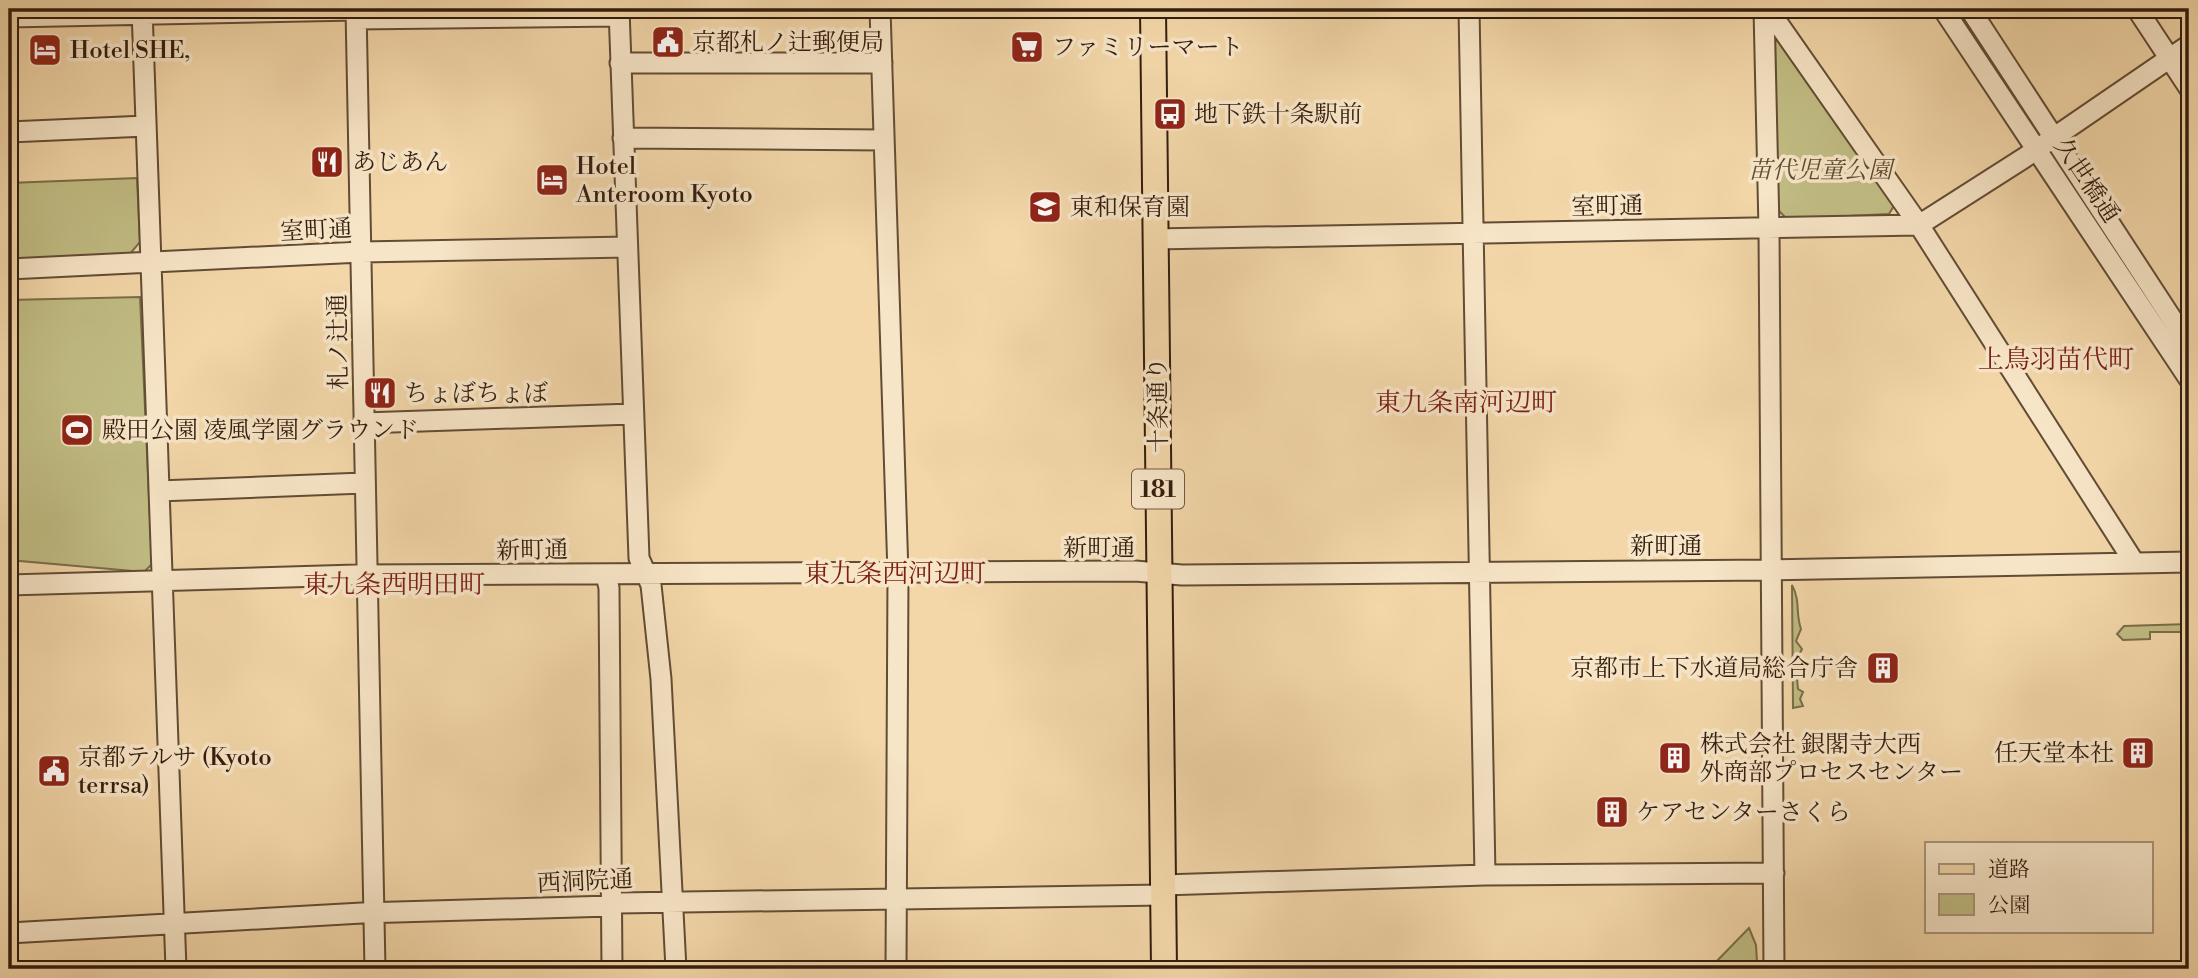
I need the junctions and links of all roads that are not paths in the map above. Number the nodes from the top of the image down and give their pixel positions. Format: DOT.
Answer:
graph roads {
  1 [pos="880,9"];
  2 [pos="1153,9"];
  3 [pos="1469,9"];
  4 [pos="1766,9"];
  5 [pos="1944,9"];
  6 [pos="1970,9"];
  7 [pos="2137,9"];
  8 [pos="142,12"];
  9 [pos="356,12"];
  10 [pos="619,13"];
  11 [pos="9,17"];
  12 [pos="2189,46"];
  13 [pos="2169,58"];
  14 [pos="621,63"];
  15 [pos="882,63"];
  16 [pos="2189,88"];
  17 [pos="146,126"];
  18 [pos="9,132"];
  19 [pos="623,138"];
  20 [pos="884,140"];
  21 [pos="2044,143"];
  22 [pos="1919,225"];
  23 [pos="1769,229"];
  24 [pos="1474,233"];
  25 [pos="1155,239"];
  26 [pos="626,247"];
  27 [pos="361,252"];
  28 [pos="151,262"];
  29 [pos="9,269"];
  30 [pos="2189,345"];
  31 [pos="2189,379"];
  32 [pos="632,414"];
  33 [pos="364,423"];
  34 [pos="364,483"];
  35 [pos="159,491"];
  36 [pos="2134,562"];
  37 [pos="2189,562"];
  38 [pos="1771,570"];
  39 [pos="1479,572"];
  40 [pos="1160,573"];
  41 [pos="645,574"];
  42 [pos="898,574"];
  43 [pos="606,575"];
  44 [pos="367,576"];
  45 [pos="162,578"];
  46 [pos="9,585"];
  47 [pos="1774,873"];
  48 [pos="1485,875"];
  49 [pos="1163,890"];
  50 [pos="896,898"];
  51 [pos="671,903"];
  52 [pos="611,906"];
  53 [pos="374,912"];
  54 [pos="174,922"];
  55 [pos="9,933"];
  56 [pos="176,969"];
  57 [pos="375,969"];
  58 [pos="612,969"];
  59 [pos="676,969"];
  60 [pos="896,969"];
  61 [pos="1164,969"];
  62 [pos="1774,969"];
  1 -- 15 [label="street"];
  2 -- 25 [label="main road, 十条通り / 181"];
  3 -- 24 [label="street"];
  4 -- 22 [label="street"];
  4 -- 23 [label="street"];
  5 -- 21 [label="street, 久世橋通"];
  6 -- 21 [label="street, 久世橋通"];
  7 -- 13 [label="street"];
  8 -- 9 [label="street"];
  8 -- 11 [label="street"];
  8 -- 17 [label="street"];
  9 -- 10 [label="street"];
  9 -- 27 [label="street, 札ノ辻通"];
  10 -- 14 [label="street"];
  12 -- 13 [label="street"];
  13 -- 16 [label="street"];
  13 -- 21 [label="street"];
  14 -- 15 [label="street"];
  14 -- 19 [label="street"];
  15 -- 20 [label="street"];
  17 -- 18 [label="street"];
  17 -- 28 [label="street"];
  19 -- 20 [label="street"];
  19 -- 26 [label="street"];
  20 -- 42 [label="street"];
  21 -- 22 [label="street"];
  21 -- 30 [label="street, 久世橋通"];
  21 -- 31 [label="street, 久世橋通"];
  22 -- 23 [label="street, 室町通"];
  22 -- 36 [label="street"];
  23 -- 24 [label="street, 室町通"];
  23 -- 38 [label="street"];
  24 -- 25 [label="street, 室町通"];
  24 -- 39 [label="street"];
  25 -- 40 [label="main road, 十条通り / 181"];
  26 -- 27 [label="street, 室町通"];
  26 -- 32 [label="street"];
  27 -- 28 [label="street, 室町通"];
  27 -- 33 [label="street, 札ノ辻通"];
  28 -- 29 [label="street, 室町通"];
  28 -- 35 [label="street"];
  32 -- 33 [label="street"];
  32 -- 41 [label="street"];
  33 -- 34 [label="street, 札ノ辻通"];
  34 -- 35 [label="street"];
  34 -- 44 [label="street, 札ノ辻通"];
  35 -- 45 [label="street"];
  36 -- 37 [label="street, 新町通"];
  36 -- 38 [label="street, 新町通"];
  38 -- 39 [label="street, 新町通"];
  38 -- 47 [label="street"];
  39 -- 40 [label="street, 新町通"];
  39 -- 48 [label="street"];
  40 -- 42 [label="street, 新町通"];
  40 -- 49 [label="main road, 十条通り / 181"];
  41 -- 42 [label="street, 新町通"];
  41 -- 43 [label="street, 新町通"];
  41 -- 51 [label="street"];
  42 -- 50 [label="street"];
  43 -- 44 [label="street, 新町通"];
  43 -- 52 [label="street"];
  44 -- 45 [label="street, 新町通"];
  44 -- 53 [label="street, 札ノ辻通"];
  45 -- 46 [label="street, 新町通"];
  45 -- 54 [label="street"];
  47 -- 48 [label="street, 西洞院通"];
  47 -- 62 [label="street"];
  48 -- 49 [label="street, 西洞院通"];
  49 -- 50 [label="street, 西洞院通"];
  49 -- 61 [label="main road, 十条通り / 181"];
  50 -- 51 [label="street, 西洞院通"];
  50 -- 60 [label="street"];
  51 -- 52 [label="street, 西洞院通"];
  51 -- 59 [label="street"];
  52 -- 53 [label="street, 西洞院通"];
  52 -- 58 [label="street"];
  53 -- 54 [label="street, 西洞院通"];
  53 -- 57 [label="street, 札ノ辻通"];
  54 -- 55 [label="street, 西洞院通"];
  54 -- 56 [label="street"];
}
